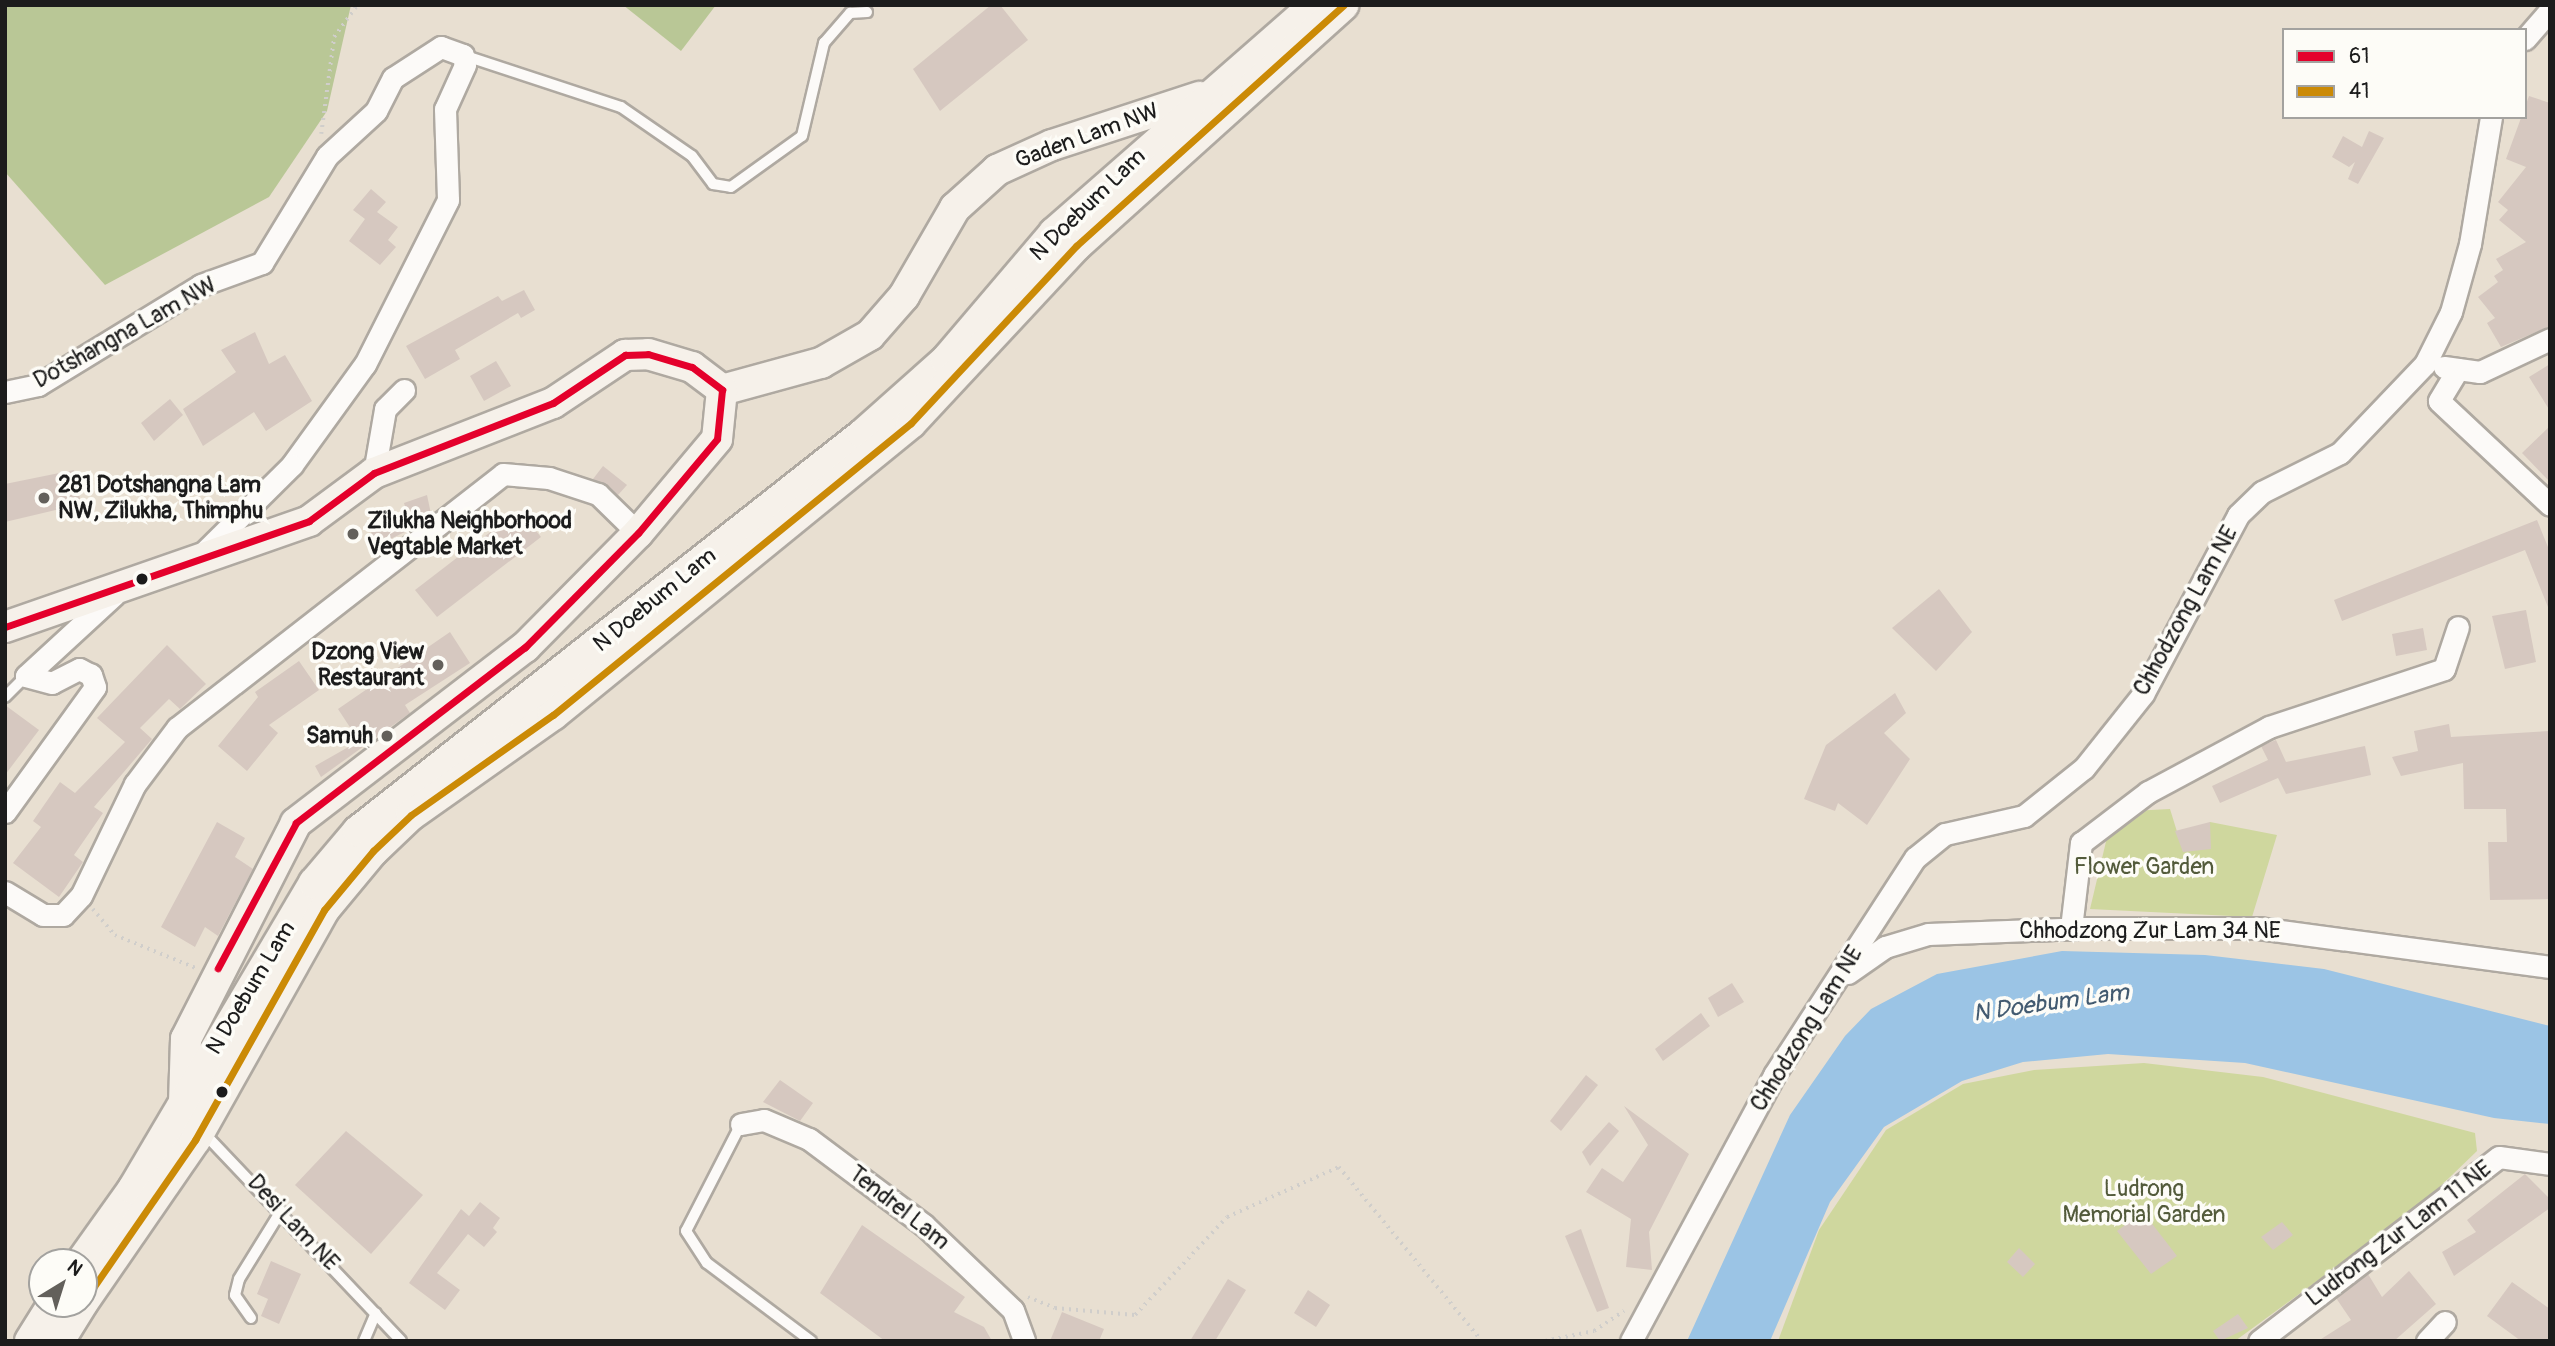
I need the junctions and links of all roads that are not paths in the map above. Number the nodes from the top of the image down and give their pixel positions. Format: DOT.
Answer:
graph roads {
  1 [pos="1314,5"];
  2 [pos="1344,5"];
  3 [pos="2550,10"];
  4 [pos="867,12"];
  5 [pos="1289,17"];
  6 [pos="2527,37"];
  7 [pos="463,55"];
  8 [pos="1210,93"];
  9 [pos="2491,119"];
  10 [pos="2550,339"];
  11 [pos="2425,364"];
  12 [pos="2458,369"];
  13 [pos="404,390"];
  14 [pos="722,390"];
  15 [pos="5,392"];
  16 [pos="374,473"];
  17 [pos="2550,505"];
  18 [pos="638,533"];
  19 [pos="198,559"];
  20 [pos="123,587"];
  21 [pos="5,627"];
  22 [pos="2458,627"];
  23 [pos="26,676"];
  24 [pos="5,697"];
  25 [pos="5,812"];
  26 [pos="5,892"];
  27 [pos="2071,928"];
  28 [pos="2550,967"];
  29 [pos="1844,976"];
  30 [pos="198,1009"];
  31 [pos="205,1065"];
  32 [pos="188,1115"];
  33 [pos="741,1124"];
  34 [pos="2550,1164"];
  35 [pos="281,1211"];
  36 [pos="91,1248"];
  37 [pos="98,1276"];
  38 [pos="376,1313"];
  39 [pos="44,1318"];
  40 [pos="74,1318"];
  41 [pos="251,1318"];
  42 [pos="2445,1322"];
  43 [pos="30,1341"];
  44 [pos="59,1341"];
  45 [pos="364,1341"];
  46 [pos="401,1341"];
  47 [pos="811,1341"];
  48 [pos="1024,1341"];
  49 [pos="1631,1341"];
  50 [pos="2259,1341"];
  51 [pos="2427,1341"];
  1 -- 5 [label="main road, N Doebum Lam"];
  2 -- 32 [label="main road, N Doebum Lam"];
  3 -- 6 [label="street"];
  4 -- 7 [label="lane"];
  5 -- 8 [label="main road, N Doebum Lam"];
  7 -- 15 [label="street, Dotshangna Lam NW"];
  7 -- 19 [label="street"];
  8 -- 14 [label="main road, Gaden Lam NW"];
  8 -- 31 [label="main road, N Doebum Lam"];
  9 -- 11 [label="street, Chhodzong Lam NE"];
  10 -- 12 [label="street"];
  11 -- 12 [label="street"];
  11 -- 29 [label="street, Chhodzong Lam NE"];
  12 -- 17 [label="street"];
  13 -- 16 [label="street"];
  14 -- 16 [label="main road"];
  14 -- 18 [label="main road"];
  16 -- 19 [label="main road"];
  18 -- 26 [label="street"];
  18 -- 30 [label="main road"];
  19 -- 20 [label="main road"];
  20 -- 21 [label="main road"];
  20 -- 23 [label="street"];
  22 -- 27 [label="street"];
  23 -- 24 [label="lane"];
  23 -- 25 [label="street"];
  27 -- 28 [label="street, Chhodzong Zur Lam 34 NE"];
  27 -- 29 [label="street, Chhodzong Zur Lam 34 NE"];
  29 -- 49 [label="street, Chhodzong Lam NE"];
  30 -- 31 [label="main road"];
  30 -- 32 [label="main road"];
  31 -- 32 [label="main road, N Doebum Lam"];
  32 -- 35 [label="lane, Desi Lam NE"];
  32 -- 36 [label="main road, N Doebum Lam"];
  32 -- 37 [label="main road, N Doebum Lam"];
  33 -- 47 [label="lane"];
  33 -- 48 [label="street, Tendrel Lam"];
  34 -- 50 [label="street, Ludrong Zur Lam 11 NE"];
  35 -- 38 [label="lane, Desi Lam NE"];
  35 -- 41 [label="lane"];
  38 -- 45 [label="lane"];
  38 -- 46 [label="lane, Desi Lam NE"];
  39 -- 43 [label="main road"];
  40 -- 44 [label="main road, N Doebum Lam"];
  42 -- 51 [label="street"];
}
